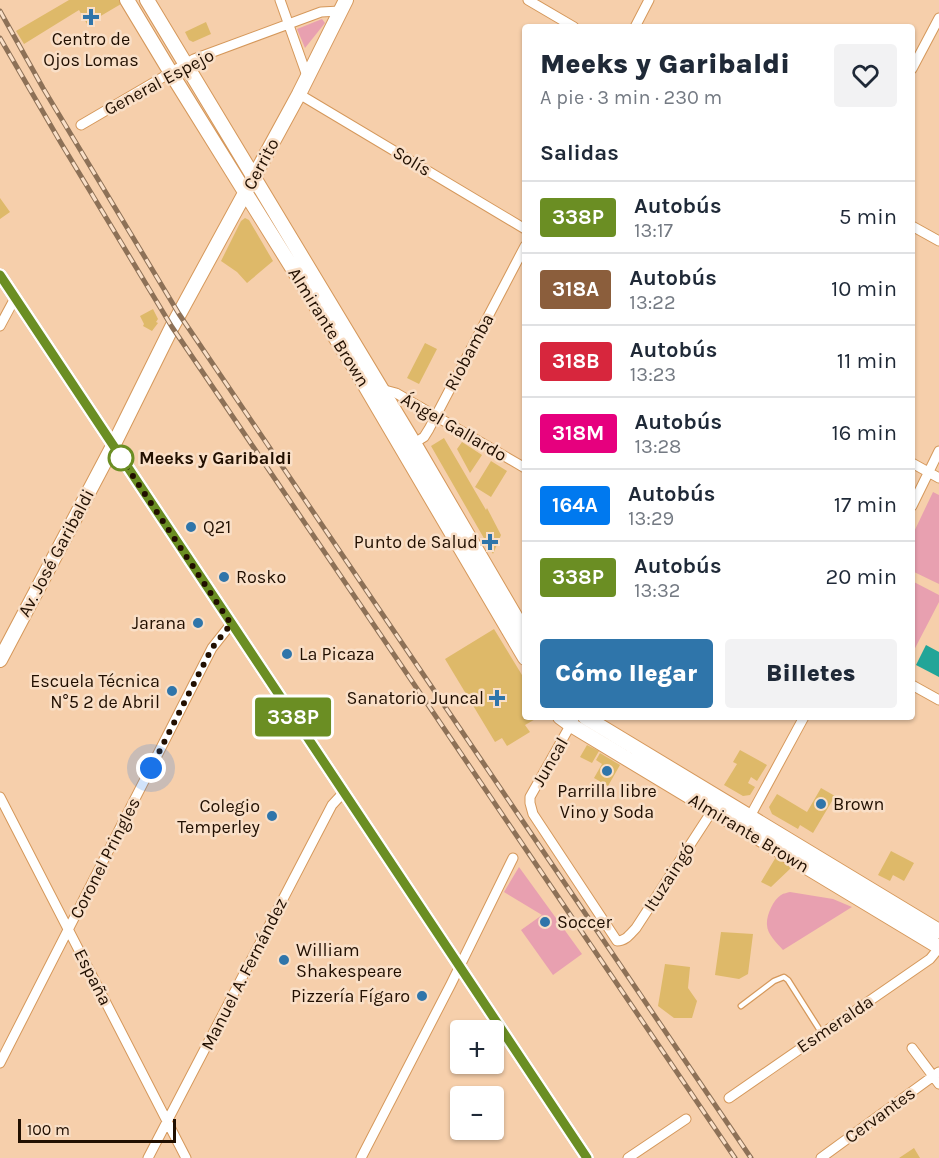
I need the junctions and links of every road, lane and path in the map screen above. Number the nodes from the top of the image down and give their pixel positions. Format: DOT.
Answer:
graph roads {
  1 [pos="127,0"];
  2 [pos="147,0"];
  3 [pos="280,0"];
  4 [pos="528,0"];
  5 [pos="649,0"];
  6 [pos="343,6"];
  7 [pos="939,18"];
  8 [pos="288,24"];
  9 [pos="569,24"];
  10 [pos="637,24"];
  11 [pos="915,63"];
  12 [pos="185,64"];
  13 [pos="171,73"];
  14 [pos="307,76"];
  15 [pos="299,94"];
  16 [pos="81,125"];
  17 [pos="254,178"];
  18 [pos="246,193"];
  19 [pos="522,227"];
  20 [pos="915,227"];
  21 [pos="939,241"];
  22 [pos="522,252"];
  23 [pos="0,276"];
  24 [pos="15,298"];
  25 [pos="0,326"];
  26 [pos="381,389"];
  27 [pos="435,416"];
  28 [pos="113,446"];
  29 [pos="408,446"];
  30 [pos="939,451"];
  31 [pos="915,465"];
  32 [pos="522,466"];
  33 [pos="928,473"];
  34 [pos="939,478"];
  35 [pos="915,500"];
  36 [pos="231,624"];
  37 [pos="522,628"];
  38 [pos="522,653"];
  39 [pos="0,660"];
  40 [pos="915,687"];
  41 [pos="939,700"];
  42 [pos="569,720"];
  43 [pos="590,720"];
  44 [pos="802,720"];
  45 [pos="344,792"];
  46 [pos="0,797"];
  47 [pos="712,811"];
  48 [pos="750,816"];
  49 [pos="743,829"];
  50 [pos="513,858"];
  51 [pos="69,929"];
  52 [pos="939,931"];
  53 [pos="622,941"];
  54 [pos="939,947"];
  55 [pos="459,966"];
  56 [pos="741,1006"];
  57 [pos="822,1032"];
  58 [pos="912,1048"];
  59 [pos="0,1063"];
  60 [pos="937,1078"];
  61 [pos="729,1098"];
  62 [pos="686,1119"];
  63 [pos="167,1122"];
  64 [pos="148,1158"];
  65 [pos="186,1158"];
  66 [pos="361,1158"];
  67 [pos="587,1158"];
  68 [pos="628,1158"];
  69 [pos="821,1158"];
  1 -- 13 [label="main road, Almirante Brown"];
  2 -- 12 [label="main road, Almirante Brown"];
  3 -- 8 [label="street"];
  4 -- 9 [label="street"];
  5 -- 10 [label="street"];
  6 -- 8 [label="street, General Espejo"];
  6 -- 14 [label="main road, Cerrito"];
  7 -- 11 [label="street"];
  8 -- 12 [label="street, General Espejo"];
  8 -- 14 [label="street"];
  12 -- 13 [label="street, General Espejo"];
  12 -- 17 [label="main road, Almirante Brown"];
  13 -- 16 [label="street, General Espejo"];
  13 -- 18 [label="main road, Almirante Brown"];
  14 -- 15 [label="main road, Cerrito"];
  15 -- 17 [label="main road, Cerrito"];
  15 -- 19 [label="street, Solís"];
  17 -- 18 [label="main road, Cerrito"];
  17 -- 26 [label="main road, Almirante Brown"];
  18 -- 28 [label="main road, Cerrito"];
  18 -- 29 [label="main road, Almirante Brown"];
  20 -- 21 [label="street"];
  22 -- 27 [label="street, Riobamba"];
  23 -- 24 [label="street"];
  24 -- 25 [label="street"];
  24 -- 28 [label="street"];
  26 -- 27 [label="street, Ángel Gallardo"];
  26 -- 29 [label="main road, Almirante Brown"];
  27 -- 29 [label="street, Riobamba"];
  27 -- 32 [label="street, Ángel Gallardo"];
  28 -- 36 [label="street"];
  28 -- 39 [label="main road, Av. José Garibaldi"];
  29 -- 37 [label="main road, Almirante Brown"];
  29 -- 38 [label="main road, Almirante Brown"];
  30 -- 33 [label="street"];
  31 -- 33 [label="street"];
  33 -- 34 [label="street"];
  33 -- 35 [label="street"];
  36 -- 45 [label="street"];
  36 -- 51 [label="street, Coronel Pringles"];
  40 -- 41 [label="street"];
  42 -- 47 [label="main road, Almirante Brown"];
  42 -- 53 [label="street, Juncal"];
  43 -- 48 [label="main road, Almirante Brown"];
  44 -- 48 [label="street"];
  45 -- 55 [label="street"];
  45 -- 63 [label="street, Manuel A. Fernández"];
  46 -- 51 [label="street, España"];
  47 -- 49 [label="main road, Almirante Brown"];
  47 -- 53 [label="street, Ituzaingó"];
  48 -- 49 [label="street"];
  48 -- 52 [label="main road, Almirante Brown"];
  49 -- 54 [label="main road, Almirante Brown"];
  50 -- 55 [label="street"];
  51 -- 59 [label="street, Coronel Pringles"];
  51 -- 63 [label="street, España"];
  54 -- 57 [label="street, Esmeralda"];
  55 -- 66 [label="street"];
  55 -- 67 [label="street"];
  56 -- 57 [label="lane"];
  57 -- 61 [label="street, Esmeralda"];
  58 -- 60 [label="street"];
  60 -- 69 [label="street, Cervantes"];
  62 -- 68 [label="street"];
  63 -- 64 [label="street, Manuel A. Fernández"];
  63 -- 65 [label="street, España"];
}
